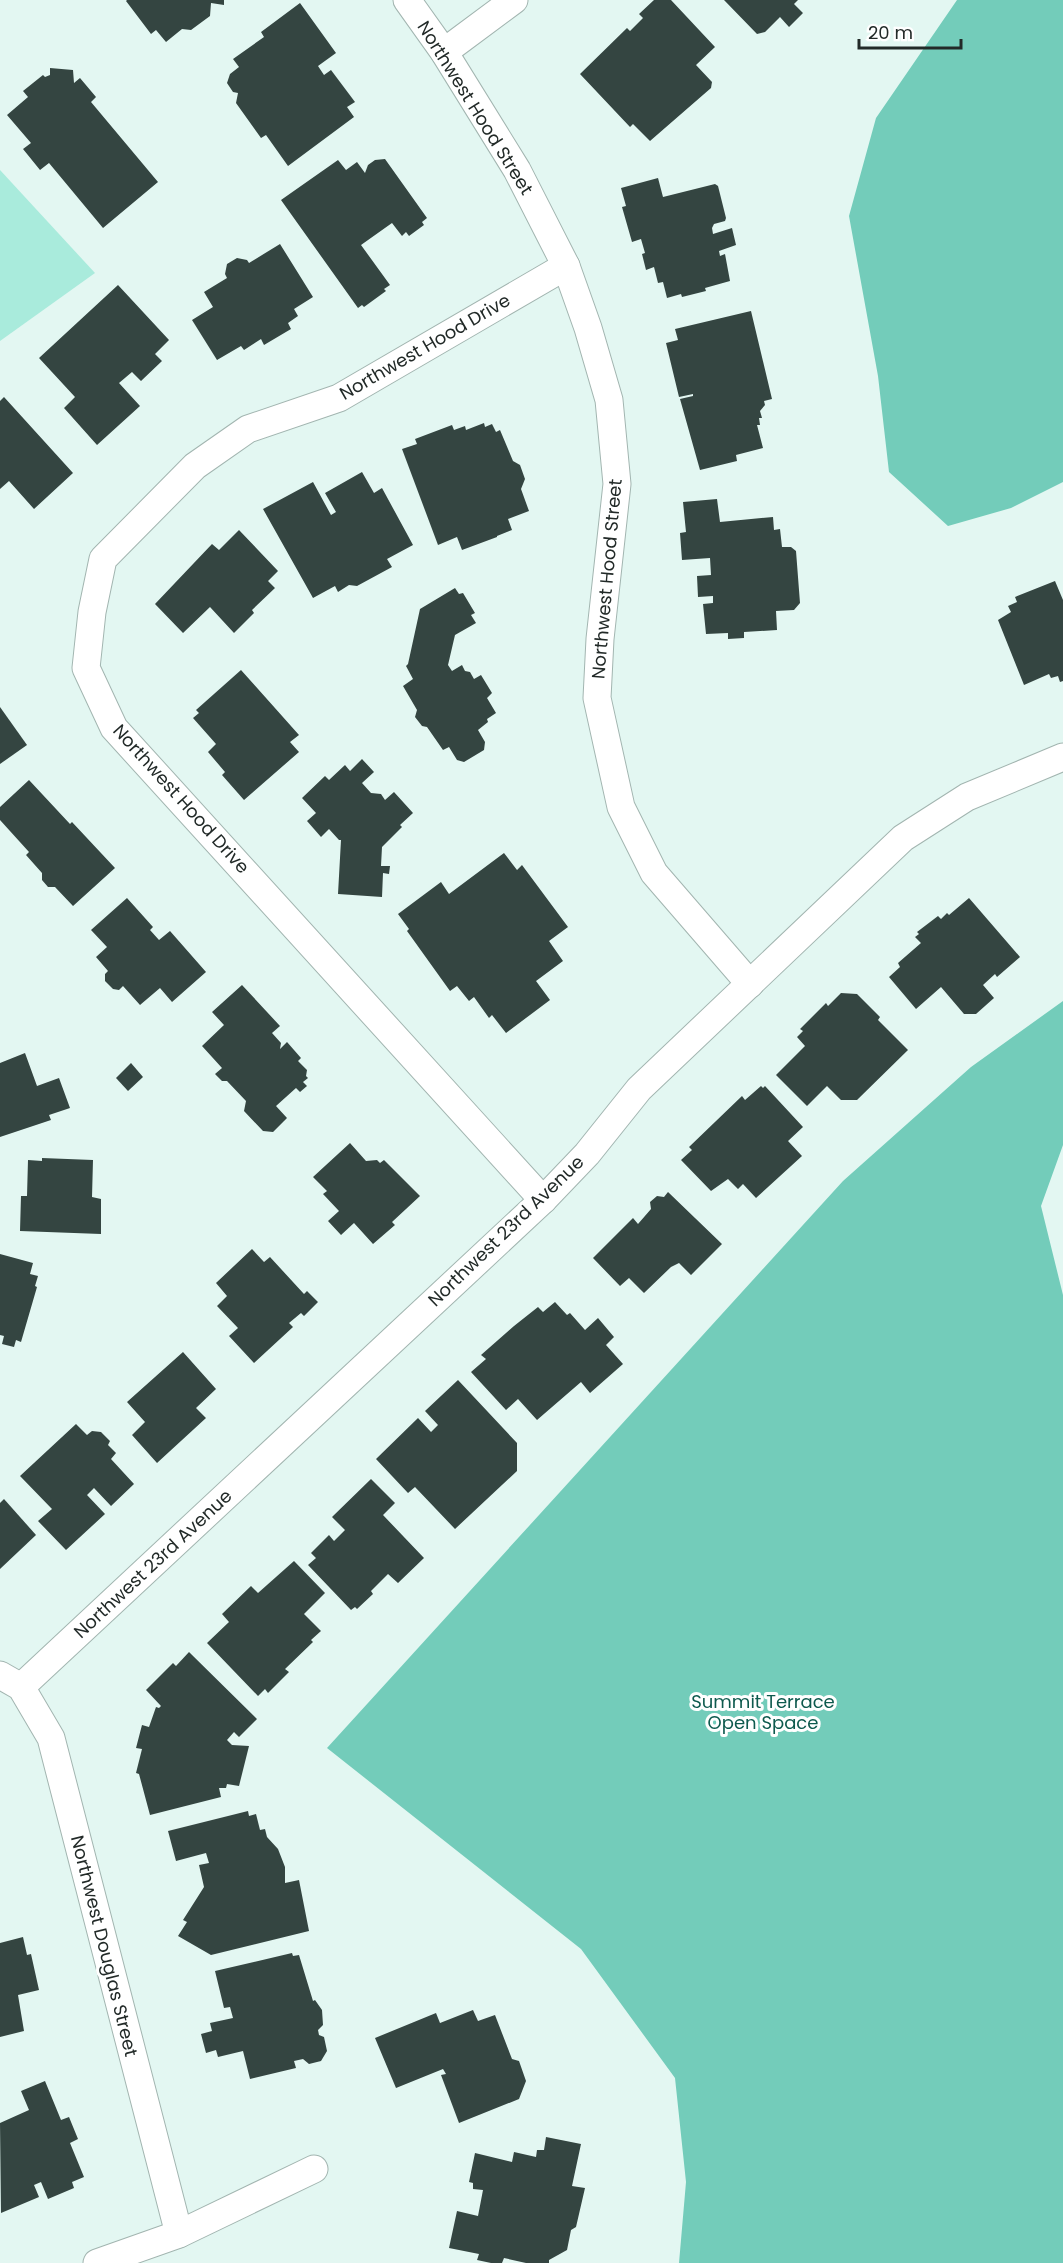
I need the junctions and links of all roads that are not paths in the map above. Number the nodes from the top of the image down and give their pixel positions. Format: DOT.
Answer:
graph roads {
  1 [pos="407,0"];
  2 [pos="514,0"];
  3 [pos="444,52"];
  4 [pos="566,266"];
  5 [pos="1063,757"];
  6 [pos="750,984"];
  7 [pos="543,1200"];
  8 [pos="10,1681"];
  9 [pos="314,2169"];
  10 [pos="179,2234"];
  11 [pos="97,2263"];
  1 -- 3 [label="street, Northwest Hood Street"];
  2 -- 3 [label="street"];
  3 -- 4 [label="street, Northwest Hood Street"];
  4 -- 6 [label="street, Northwest Hood Street"];
  4 -- 7 [label="street, Northwest Hood Drive"];
  5 -- 6 [label="street, Northwest 23rd Avenue"];
  6 -- 7 [label="street, Northwest 23rd Avenue"];
  7 -- 8 [label="street, Northwest 23rd Avenue"];
  8 -- 10 [label="street, Northwest Douglas Street"];
  9 -- 10 [label="street"];
  10 -- 11 [label="street"];
}
